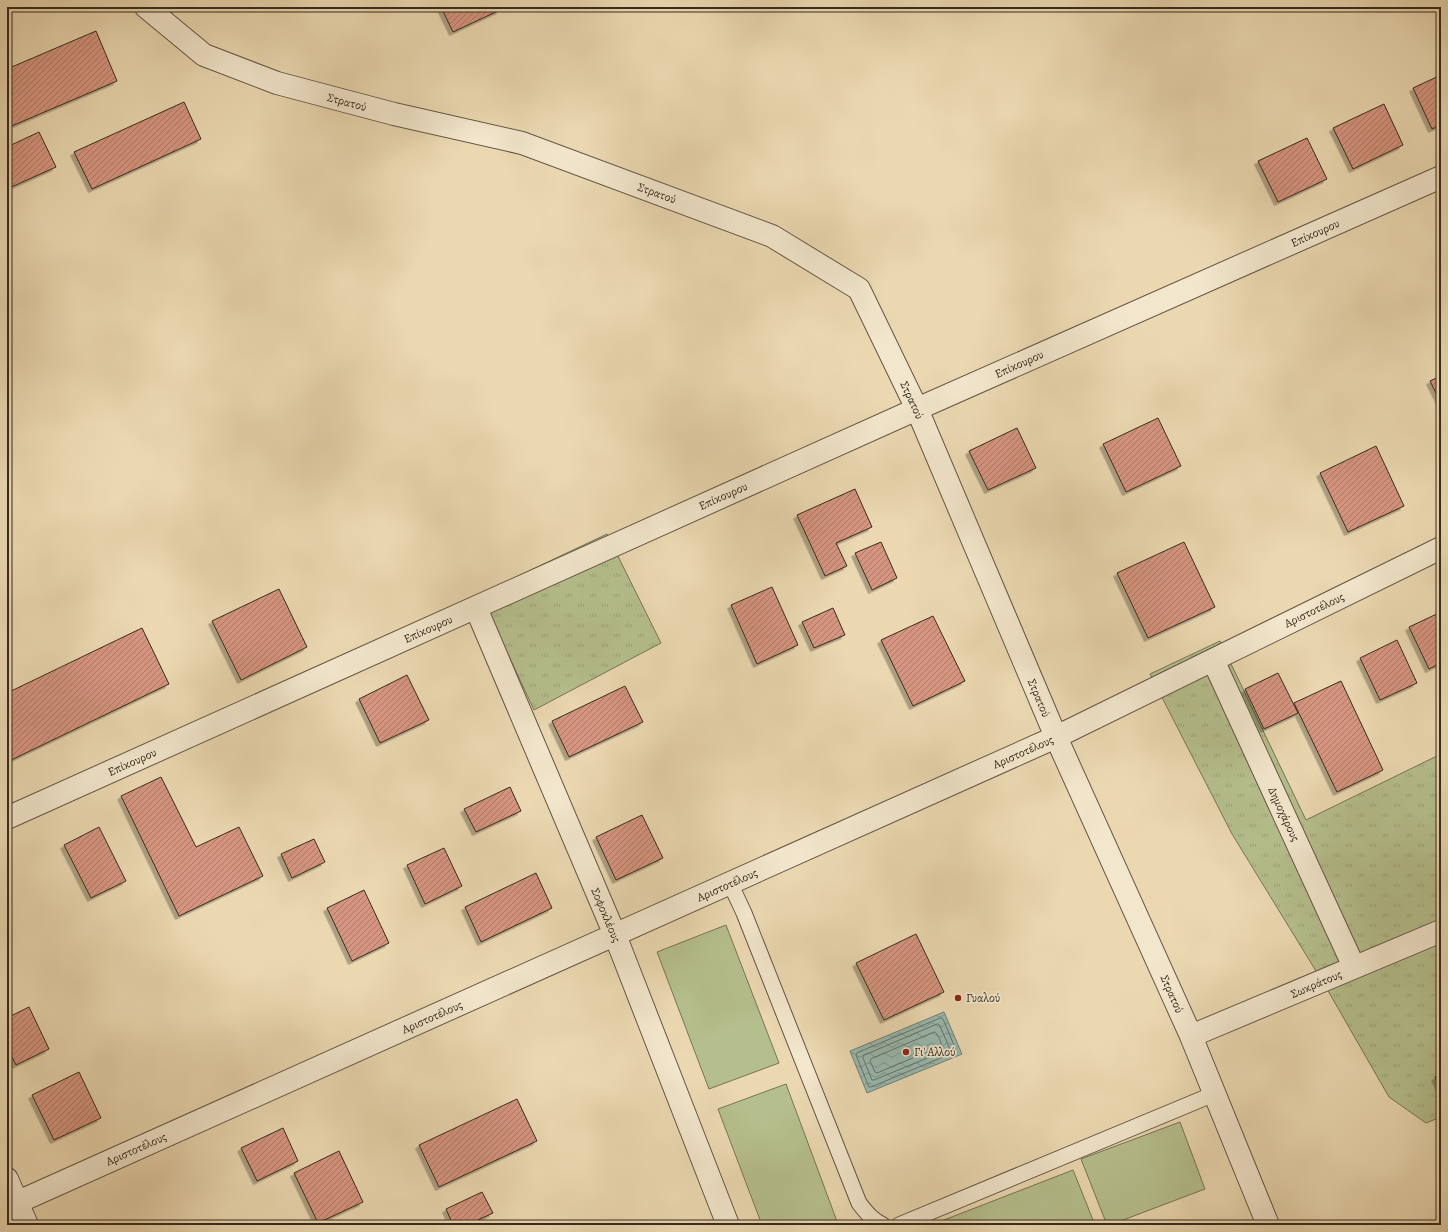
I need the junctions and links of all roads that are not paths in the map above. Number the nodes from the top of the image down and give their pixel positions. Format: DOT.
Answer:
graph roads {
  1 [pos="146,7"];
  2 [pos="1441,177"];
  3 [pos="917,409"];
  4 [pos="1441,548"];
  5 [pos="476,608"];
  6 [pos="1213,660"];
  7 [pos="1056,737"];
  8 [pos="7,818"];
  9 [pos="730,883"];
  10 [pos="1441,931"];
  11 [pos="614,935"];
  12 [pos="1354,967"];
  13 [pos="1191,1036"];
  14 [pos="1214,1094"];
  15 [pos="7,1180"];
  16 [pos="12,1205"];
  17 [pos="27,1225"];
  18 [pos="728,1225"];
  19 [pos="883,1225"];
  20 [pos="899,1225"];
  21 [pos="1268,1225"];
  1 -- 3 [label="street, Στρατού"];
  2 -- 3 [label="street, Επίκουρου"];
  3 -- 5 [label="street, Επίκουρου"];
  3 -- 7 [label="street, Στρατού"];
  4 -- 6 [label="street, Αριστοτέλους"];
  5 -- 8 [label="street, Επίκουρου"];
  5 -- 11 [label="street, Σοφοκλέους"];
  6 -- 7 [label="street, Αριστοτέλους"];
  6 -- 12 [label="street, Δημοχάρους"];
  7 -- 9 [label="street, Αριστοτέλους"];
  7 -- 13 [label="street, Στρατού"];
  9 -- 11 [label="street, Αριστοτέλους"];
  9 -- 19 [label="lane"];
  10 -- 12 [label="street, Σωκράτους"];
  11 -- 16 [label="street, Αριστοτέλους"];
  11 -- 18 [label="street, Σοφοκλέους"];
  12 -- 13 [label="street, Σωκράτους"];
  13 -- 14 [label="street, Στρατού"];
  14 -- 20 [label="lane"];
  14 -- 21 [label="street, Στρατού"];
  15 -- 16 [label="street"];
  16 -- 17 [label="street"];
}
